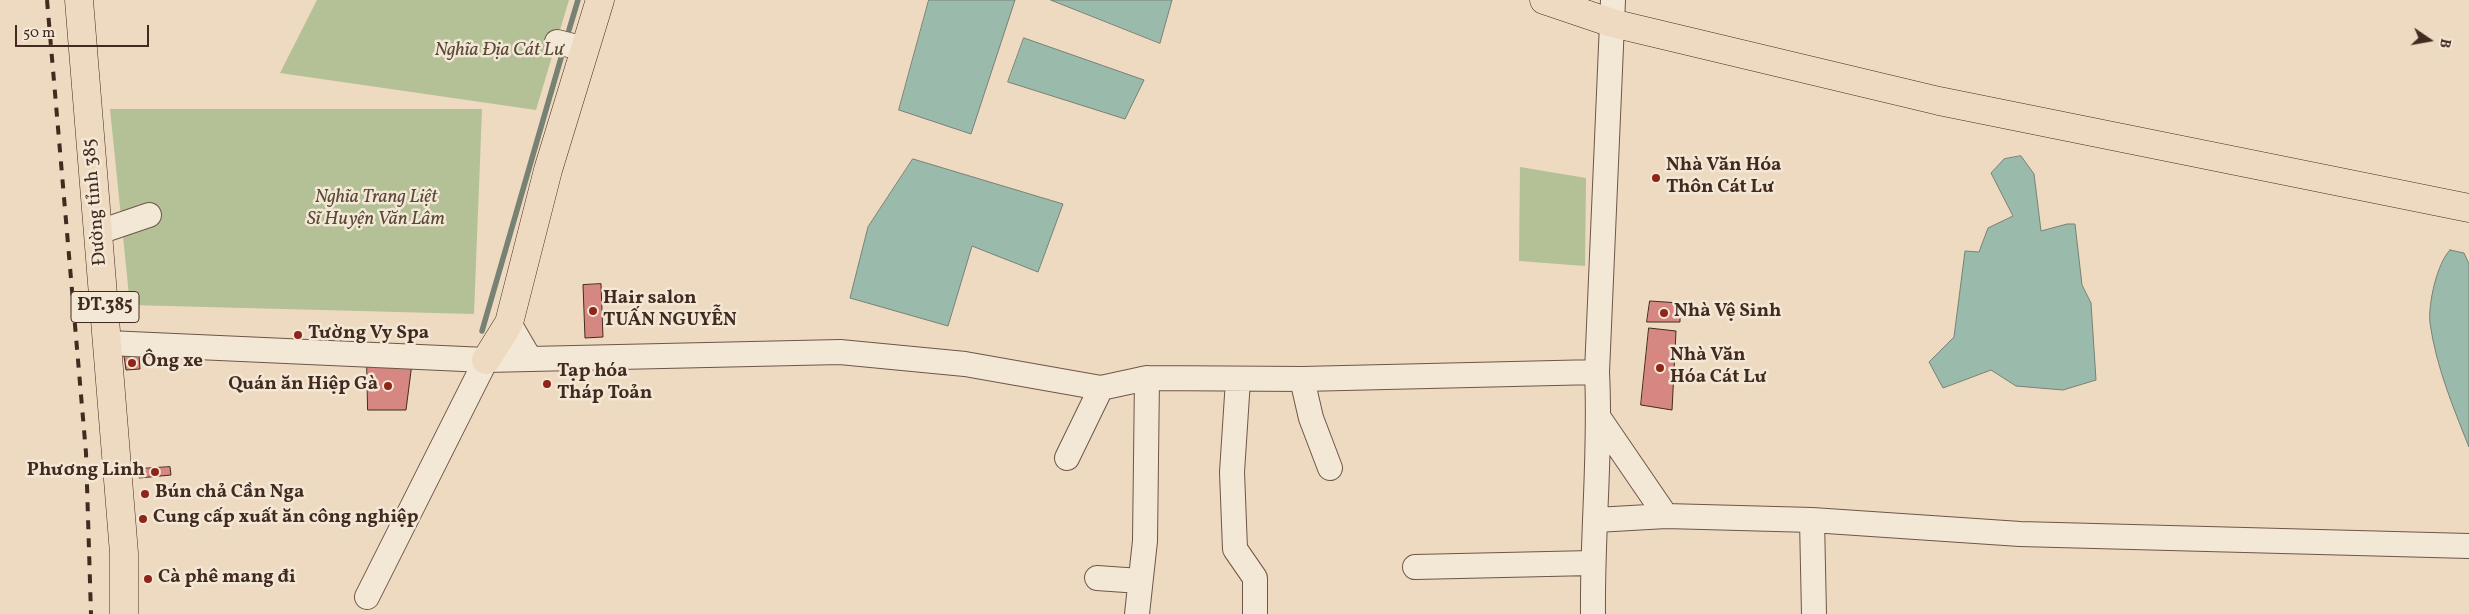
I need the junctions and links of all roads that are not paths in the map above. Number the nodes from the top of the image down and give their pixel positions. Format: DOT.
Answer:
graph roads {
  1 [pos="79,0"];
  2 [pos="600,0"];
  3 [pos="1544,0"];
  4 [pos="1612,12"];
  5 [pos="556,42"];
  6 [pos="584,50"];
  7 [pos="2469,208"];
  8 [pos="149,215"];
  9 [pos="99,232"];
  10 [pos="509,323"];
  11 [pos="108,343"];
  12 [pos="530,359"];
  13 [pos="486,360"];
  14 [pos="1597,372"];
  15 [pos="1147,378"];
  16 [pos="1302,379"];
  17 [pos="1238,380"];
  18 [pos="1100,388"];
  19 [pos="1599,418"];
  20 [pos="1067,458"];
  21 [pos="1330,468"];
  22 [pos="1666,516"];
  23 [pos="1596,520"];
  24 [pos="1812,520"];
  25 [pos="2469,546"];
  26 [pos="1592,563"];
  27 [pos="1415,567"];
  28 [pos="1096,578"];
  29 [pos="1140,581"];
  30 [pos="367,597"];
  31 [pos="124,614"];
  32 [pos="1137,614"];
  33 [pos="1255,614"];
  34 [pos="1593,614"];
  35 [pos="1814,614"];
  1 -- 9 [label="main road, Đường tỉnh 385 / ĐT.385"];
  2 -- 6 [label="main road"];
  3 -- 4 [label="main road"];
  4 -- 7 [label="main road"];
  4 -- 14 [label="street"];
  5 -- 6 [label="street"];
  6 -- 10 [label="main road"];
  8 -- 9 [label="street"];
  9 -- 11 [label="main road, Đường tỉnh 385 / ĐT.385"];
  10 -- 12 [label="street"];
  10 -- 13 [label="main road"];
  11 -- 13 [label="street"];
  11 -- 31 [label="main road, Đường tỉnh 385 / ĐT.385"];
  12 -- 13 [label="street"];
  12 -- 18 [label="street"];
  13 -- 30 [label="street"];
  14 -- 16 [label="street"];
  14 -- 19 [label="street"];
  15 -- 17 [label="street"];
  15 -- 18 [label="street"];
  15 -- 29 [label="street"];
  16 -- 17 [label="street"];
  16 -- 21 [label="street"];
  17 -- 33 [label="street"];
  18 -- 20 [label="street"];
  19 -- 22 [label="street"];
  19 -- 23 [label="street"];
  22 -- 23 [label="street"];
  22 -- 24 [label="street"];
  23 -- 26 [label="street"];
  24 -- 25 [label="street"];
  24 -- 35 [label="street"];
  26 -- 27 [label="street"];
  26 -- 34 [label="street"];
  28 -- 29 [label="street"];
  29 -- 32 [label="street"];
}
